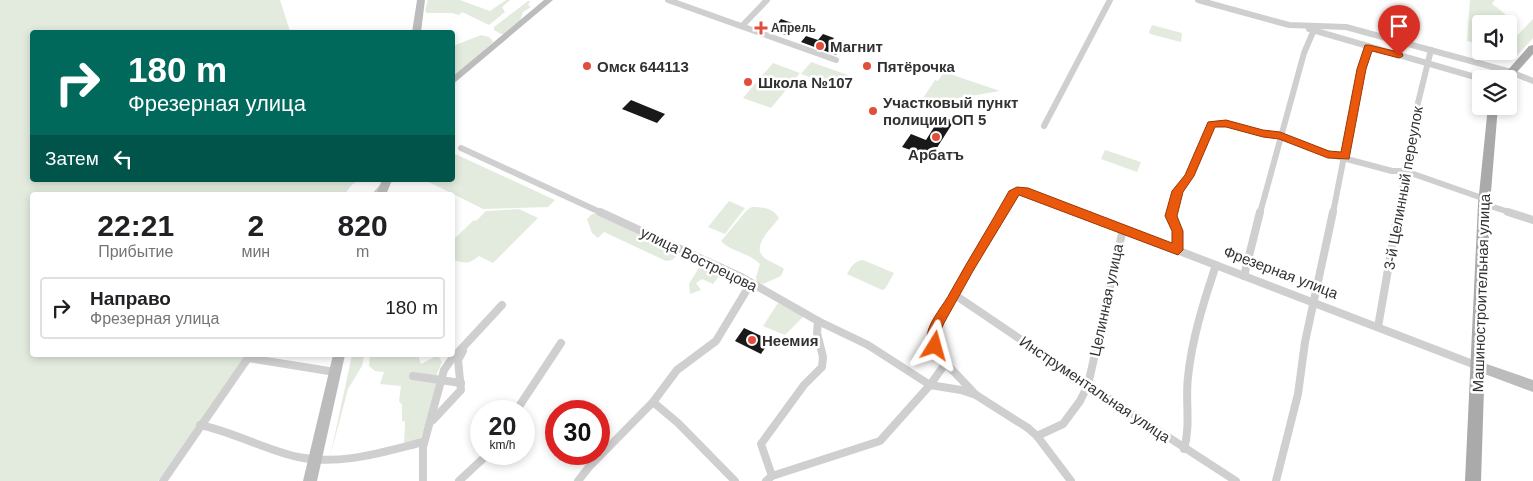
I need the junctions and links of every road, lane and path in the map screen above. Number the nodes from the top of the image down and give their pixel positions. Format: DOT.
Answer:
graph roads {
  1 [pos="421,0"];
  2 [pos="549,0"];
  3 [pos="668,0"];
  4 [pos="767,0"];
  5 [pos="1110,0"];
  6 [pos="1198,0"];
  7 [pos="742,26"];
  8 [pos="1303,26"];
  9 [pos="417,30"];
  10 [pos="1313,32"];
  11 [pos="1369,48"];
  12 [pos="1533,48"];
  13 [pos="1430,50"];
  14 [pos="836,60"];
  15 [pos="1429,63"];
  16 [pos="1490,70"];
  17 [pos="1513,70"];
  18 [pos="1472,76"];
  19 [pos="1517,78"];
  20 [pos="455,79"];
  21 [pos="1533,81"];
  22 [pos="1492,115"];
  23 [pos="1044,126"];
  24 [pos="1280,136"];
  25 [pos="460,148"];
  26 [pos="1345,157"];
  27 [pos="1405,171"];
  28 [pos="386,182"];
  29 [pos="377,192"];
  30 [pos="1484,201"];
  31 [pos="1533,220"];
  32 [pos="1123,229"];
  33 [pos="1178,250"];
  34 [pos="1216,264"];
  35 [pos="1244,276"];
  36 [pos="751,283"];
  37 [pos="955,295"];
  38 [pos="1315,303"];
  39 [pos="502,306"];
  40 [pos="818,321"];
  41 [pos="1378,327"];
  42 [pos="562,343"];
  43 [pos="464,348"];
  44 [pos="455,356"];
  45 [pos="249,357"];
  46 [pos="339,357"];
  47 [pos="454,357"];
  48 [pos="945,364"];
  49 [pos="1478,366"];
  50 [pos="335,372"];
  51 [pos="412,376"];
  52 [pos="442,380"];
  53 [pos="460,383"];
  54 [pos="930,385"];
  55 [pos="1088,385"];
  56 [pos="1533,386"];
  57 [pos="976,395"];
  58 [pos="523,400"];
  59 [pos="653,402"];
  60 [pos="200,425"];
  61 [pos="428,428"];
  62 [pos="1037,436"];
  63 [pos="423,442"];
  64 [pos="1184,449"];
  65 [pos="315,460"];
  66 [pos="476,465"];
  67 [pos="769,479"];
  68 [pos="163,481"];
  69 [pos="310,481"];
  70 [pos="423,481"];
  71 [pos="459,481"];
  72 [pos="578,481"];
  73 [pos="735,481"];
  74 [pos="1071,481"];
  75 [pos="1236,481"];
  76 [pos="1276,481"];
  77 [pos="1473,481"];
  1 -- 9 [label="main road"];
  2 -- 20 [label="main road"];
  3 -- 7 [label="street"];
  4 -- 7 [label="street"];
  5 -- 23 [label="street"];
  6 -- 8 [label="street"];
  7 -- 14 [label="street"];
  8 -- 10 [label="street"];
  8 -- 13 [label="street"];
  10 -- 11 [label="street"];
  10 -- 24 [label="street"];
  11 -- 15 [label="street"];
  11 -- 26 [label="street"];
  12 -- 17 [label="main road"];
  13 -- 15 [label="street, 3-й Целинный переулок"];
  13 -- 16 [label="street"];
  15 -- 18 [label="street"];
  15 -- 27 [label="street, 3-й Целинный переулок"];
  19 -- 21 [label="street"];
  22 -- 30 [label="main road, Машиностроительная улица"];
  24 -- 26 [label="street"];
  24 -- 33 [label="street"];
  24 -- 35 [label="street"];
  25 -- 36 [label="street, улица Вострецова"];
  26 -- 27 [label="street"];
  26 -- 38 [label="street"];
  27 -- 30 [label="street"];
  27 -- 41 [label="street, 3-й Целинный переулок"];
  28 -- 29 [label="street"];
  30 -- 31 [label="street"];
  30 -- 49 [label="main road, Машиностроительная улица"];
  32 -- 33 [label="street, Фрезерная улица"];
  32 -- 37 [label="street, Фрезерная улица"];
  32 -- 55 [label="street, Целинная улица"];
  33 -- 34 [label="street, Фрезерная улица"];
  34 -- 35 [label="street, Фрезерная улица"];
  34 -- 64 [label="street"];
  35 -- 38 [label="street, Фрезерная улица"];
  36 -- 40 [label="street, улица Вострецова"];
  36 -- 59 [label="street"];
  37 -- 48 [label="street"];
  37 -- 55 [label="street, Инструментальная улица"];
  38 -- 41 [label="street, Фрезерная улица"];
  38 -- 76 [label="street"];
  39 -- 43 [label="street"];
  40 -- 54 [label="street, улица Вострецова"];
  40 -- 67 [label="street"];
  41 -- 49 [label="street, Фрезерная улица"];
  42 -- 58 [label="street"];
  43 -- 44 [label="street"];
  43 -- 53 [label="street"];
  45 -- 50 [label="street"];
  45 -- 60 [label="street"];
  46 -- 50 [label="main road"];
  47 -- 52 [label="street"];
  48 -- 54 [label="street"];
  48 -- 57 [label="street"];
  49 -- 56 [label="main road, Фрезерная улица"];
  49 -- 77 [label="main road, Машиностроительная улица"];
  50 -- 65 [label="main road"];
  51 -- 52 [label="street"];
  52 -- 53 [label="street"];
  52 -- 61 [label="street"];
  53 -- 61 [label="street"];
  54 -- 57 [label="street"];
  54 -- 67 [label="street"];
  55 -- 62 [label="street, Целинная улица"];
  55 -- 64 [label="street, Инструментальная улица"];
  57 -- 62 [label="street"];
  59 -- 72 [label="street"];
  59 -- 73 [label="street"];
  60 -- 65 [label="street"];
  60 -- 68 [label="street"];
  61 -- 63 [label="street"];
  62 -- 74 [label="street"];
  63 -- 65 [label="street"];
  63 -- 70 [label="street"];
  64 -- 75 [label="street, Инструментальная улица"];
  65 -- 69 [label="main road"];
  66 -- 71 [label="street"];
}
